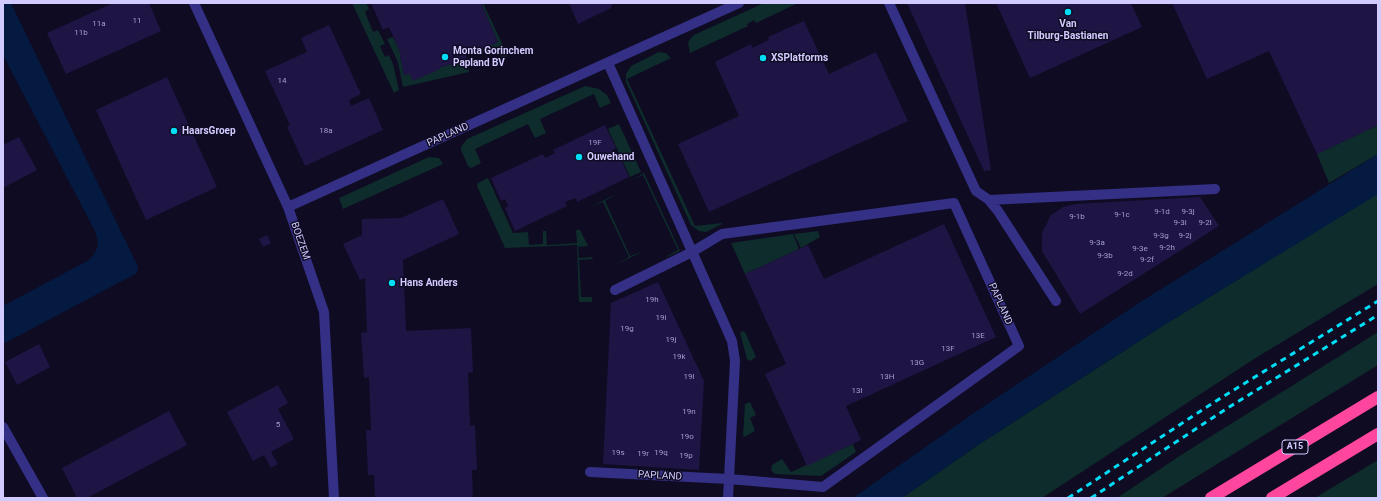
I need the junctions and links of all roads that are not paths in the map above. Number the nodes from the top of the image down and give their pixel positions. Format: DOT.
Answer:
graph roads {
  1 [pos="194,3"];
  2 [pos="739,3"];
  3 [pos="889,3"];
  4 [pos="608,63"];
  5 [pos="1215,189"];
  6 [pos="989,200"];
  7 [pos="288,207"];
  8 [pos="692,252"];
  9 [pos="615,290"];
  10 [pos="1056,301"];
  11 [pos="1378,397"];
  12 [pos="3,427"];
  13 [pos="1378,434"];
  14 [pos="590,472"];
  15 [pos="729,479"];
  16 [pos="43,498"];
  17 [pos="334,498"];
  18 [pos="728,498"];
  19 [pos="1211,498"];
  20 [pos="1272,498"];
  1 -- 7 [label="street, BOEZEM"];
  2 -- 4 [label="street, PAPLAND"];
  3 -- 6 [label="street"];
  4 -- 7 [label="street, PAPLAND"];
  4 -- 8 [label="street"];
  5 -- 6 [label="street"];
  6 -- 10 [label="street"];
  7 -- 17 [label="street, BOEZEM"];
  8 -- 9 [label="street, PAPLAND"];
  8 -- 15 [label="street"];
  8 -- 15 [label="street, PAPLAND"];
  11 -- 19 [label="highway, A15"];
  12 -- 16 [label="street"];
  13 -- 20 [label="highway"];
  14 -- 15 [label="street, PAPLAND"];
  15 -- 18 [label="street"];
}
